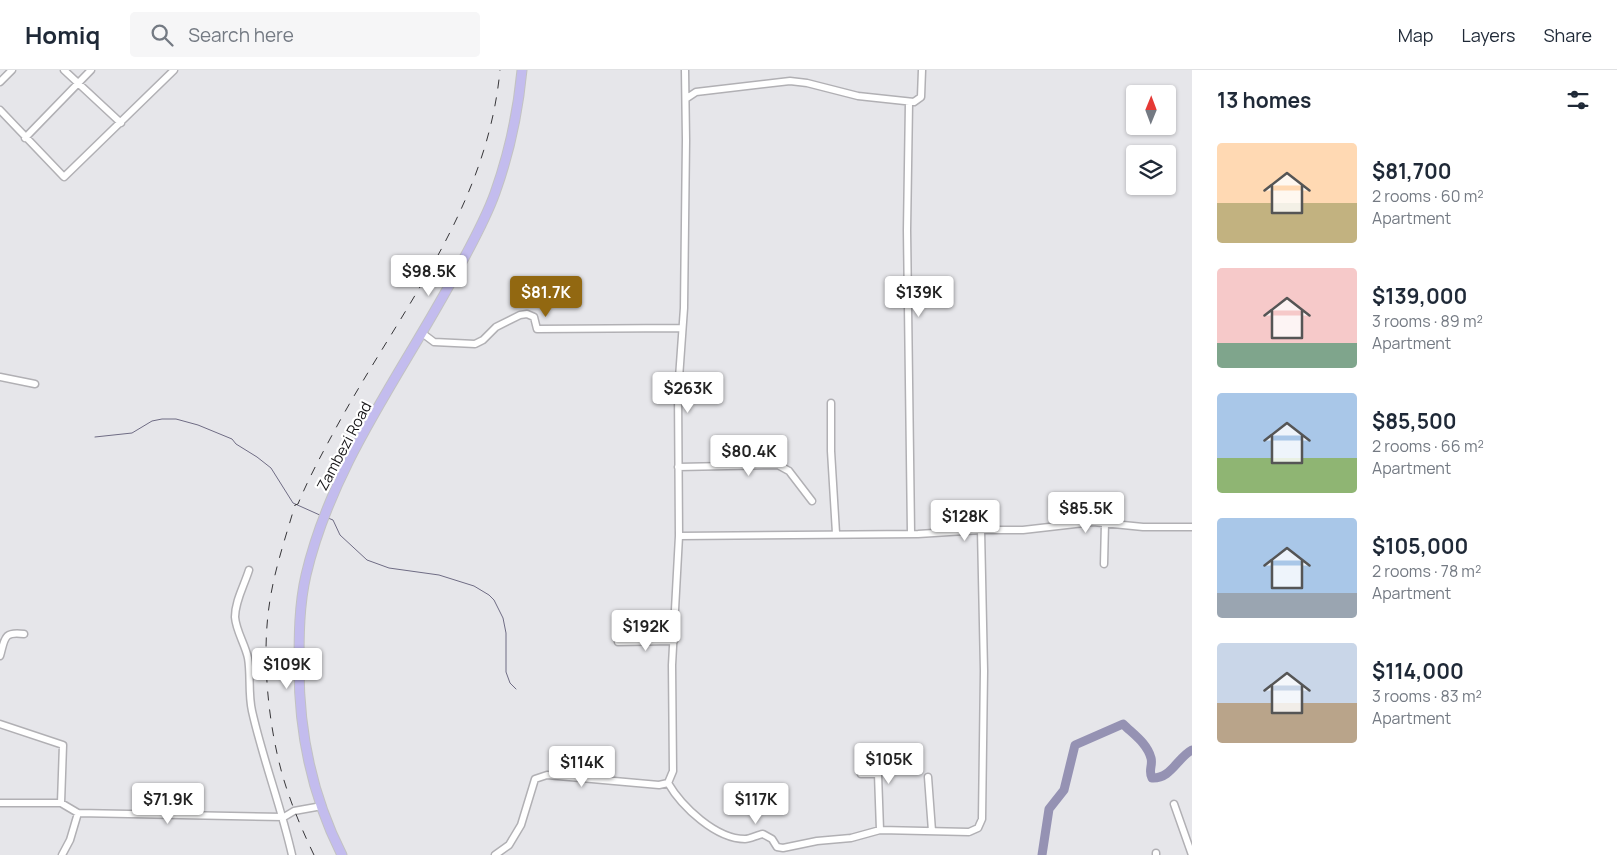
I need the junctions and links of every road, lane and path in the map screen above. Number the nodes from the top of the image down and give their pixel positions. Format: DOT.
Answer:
graph roads {
  1 [pos="12,70"];
  2 [pos="64,70"];
  3 [pos="91,70"];
  4 [pos="173,70"];
  5 [pos="522,70"];
  6 [pos="685,70"];
  7 [pos="922,70"];
  8 [pos="0,82"];
  9 [pos="79,83"];
  10 [pos="687,98"];
  11 [pos="909,102"];
  12 [pos="0,110"];
  13 [pos="121,123"];
  14 [pos="25,138"];
  15 [pos="682,328"];
  16 [pos="422,333"];
  17 [pos="0,377"];
  18 [pos="35,384"];
  19 [pos="831,403"];
  20 [pos="678,467"];
  21 [pos="812,501"];
  22 [pos="1105,523"];
  23 [pos="1192,527"];
  24 [pos="981,530"];
  25 [pos="911,533"];
  26 [pos="836,534"];
  27 [pos="679,536"];
  28 [pos="1104,564"];
  29 [pos="249,570"];
  30 [pos="24,634"];
  31 [pos="674,641"];
  32 [pos="618,642"];
  33 [pos="0,656"];
  34 [pos="0,724"];
  35 [pos="861,774"];
  36 [pos="928,777"];
  37 [pos="668,784"];
  38 [pos="0,803"];
  39 [pos="61,803"];
  40 [pos="1174,804"];
  41 [pos="322,806"];
  42 [pos="78,813"];
  43 [pos="284,816"];
  44 [pos="880,830"];
  45 [pos="932,832"];
  46 [pos="62,855"];
  47 [pos="292,855"];
  48 [pos="342,855"];
  49 [pos="495,855"];
  50 [pos="1192,855"];
  1 -- 8 [label="street"];
  2 -- 9 [label="street"];
  3 -- 9 [label="street"];
  4 -- 13 [label="street"];
  5 -- 16 [label="main road, Zambezi Road"];
  6 -- 10 [label="street"];
  7 -- 11 [label="street"];
  9 -- 13 [label="street"];
  9 -- 14 [label="street"];
  10 -- 11 [label="street"];
  10 -- 15 [label="street"];
  11 -- 25 [label="street"];
  12 -- 14 [label="street"];
  13 -- 14 [label="street"];
  15 -- 16 [label="street"];
  15 -- 20 [label="street"];
  16 -- 41 [label="main road, Zambezi Road"];
  17 -- 18 [label="street"];
  19 -- 26 [label="street"];
  20 -- 21 [label="street"];
  20 -- 27 [label="street"];
  22 -- 23 [label="street"];
  22 -- 24 [label="street"];
  22 -- 28 [label="street"];
  24 -- 25 [label="street"];
  24 -- 45 [label="street"];
  25 -- 26 [label="street"];
  26 -- 27 [label="street"];
  27 -- 31 [label="street"];
  29 -- 43 [label="street"];
  30 -- 33 [label="street"];
  31 -- 32 [label="street"];
  31 -- 37 [label="street"];
  34 -- 39 [label="street"];
  35 -- 44 [label="street"];
  36 -- 45 [label="street"];
  37 -- 44 [label="street"];
  37 -- 49 [label="street"];
  38 -- 39 [label="street"];
  39 -- 42 [label="street"];
  40 -- 50 [label="street"];
  41 -- 43 [label="street"];
  41 -- 48 [label="main road, Zambezi Road"];
  42 -- 43 [label="street"];
  42 -- 46 [label="street"];
  43 -- 47 [label="street"];
  44 -- 45 [label="street"];
}
